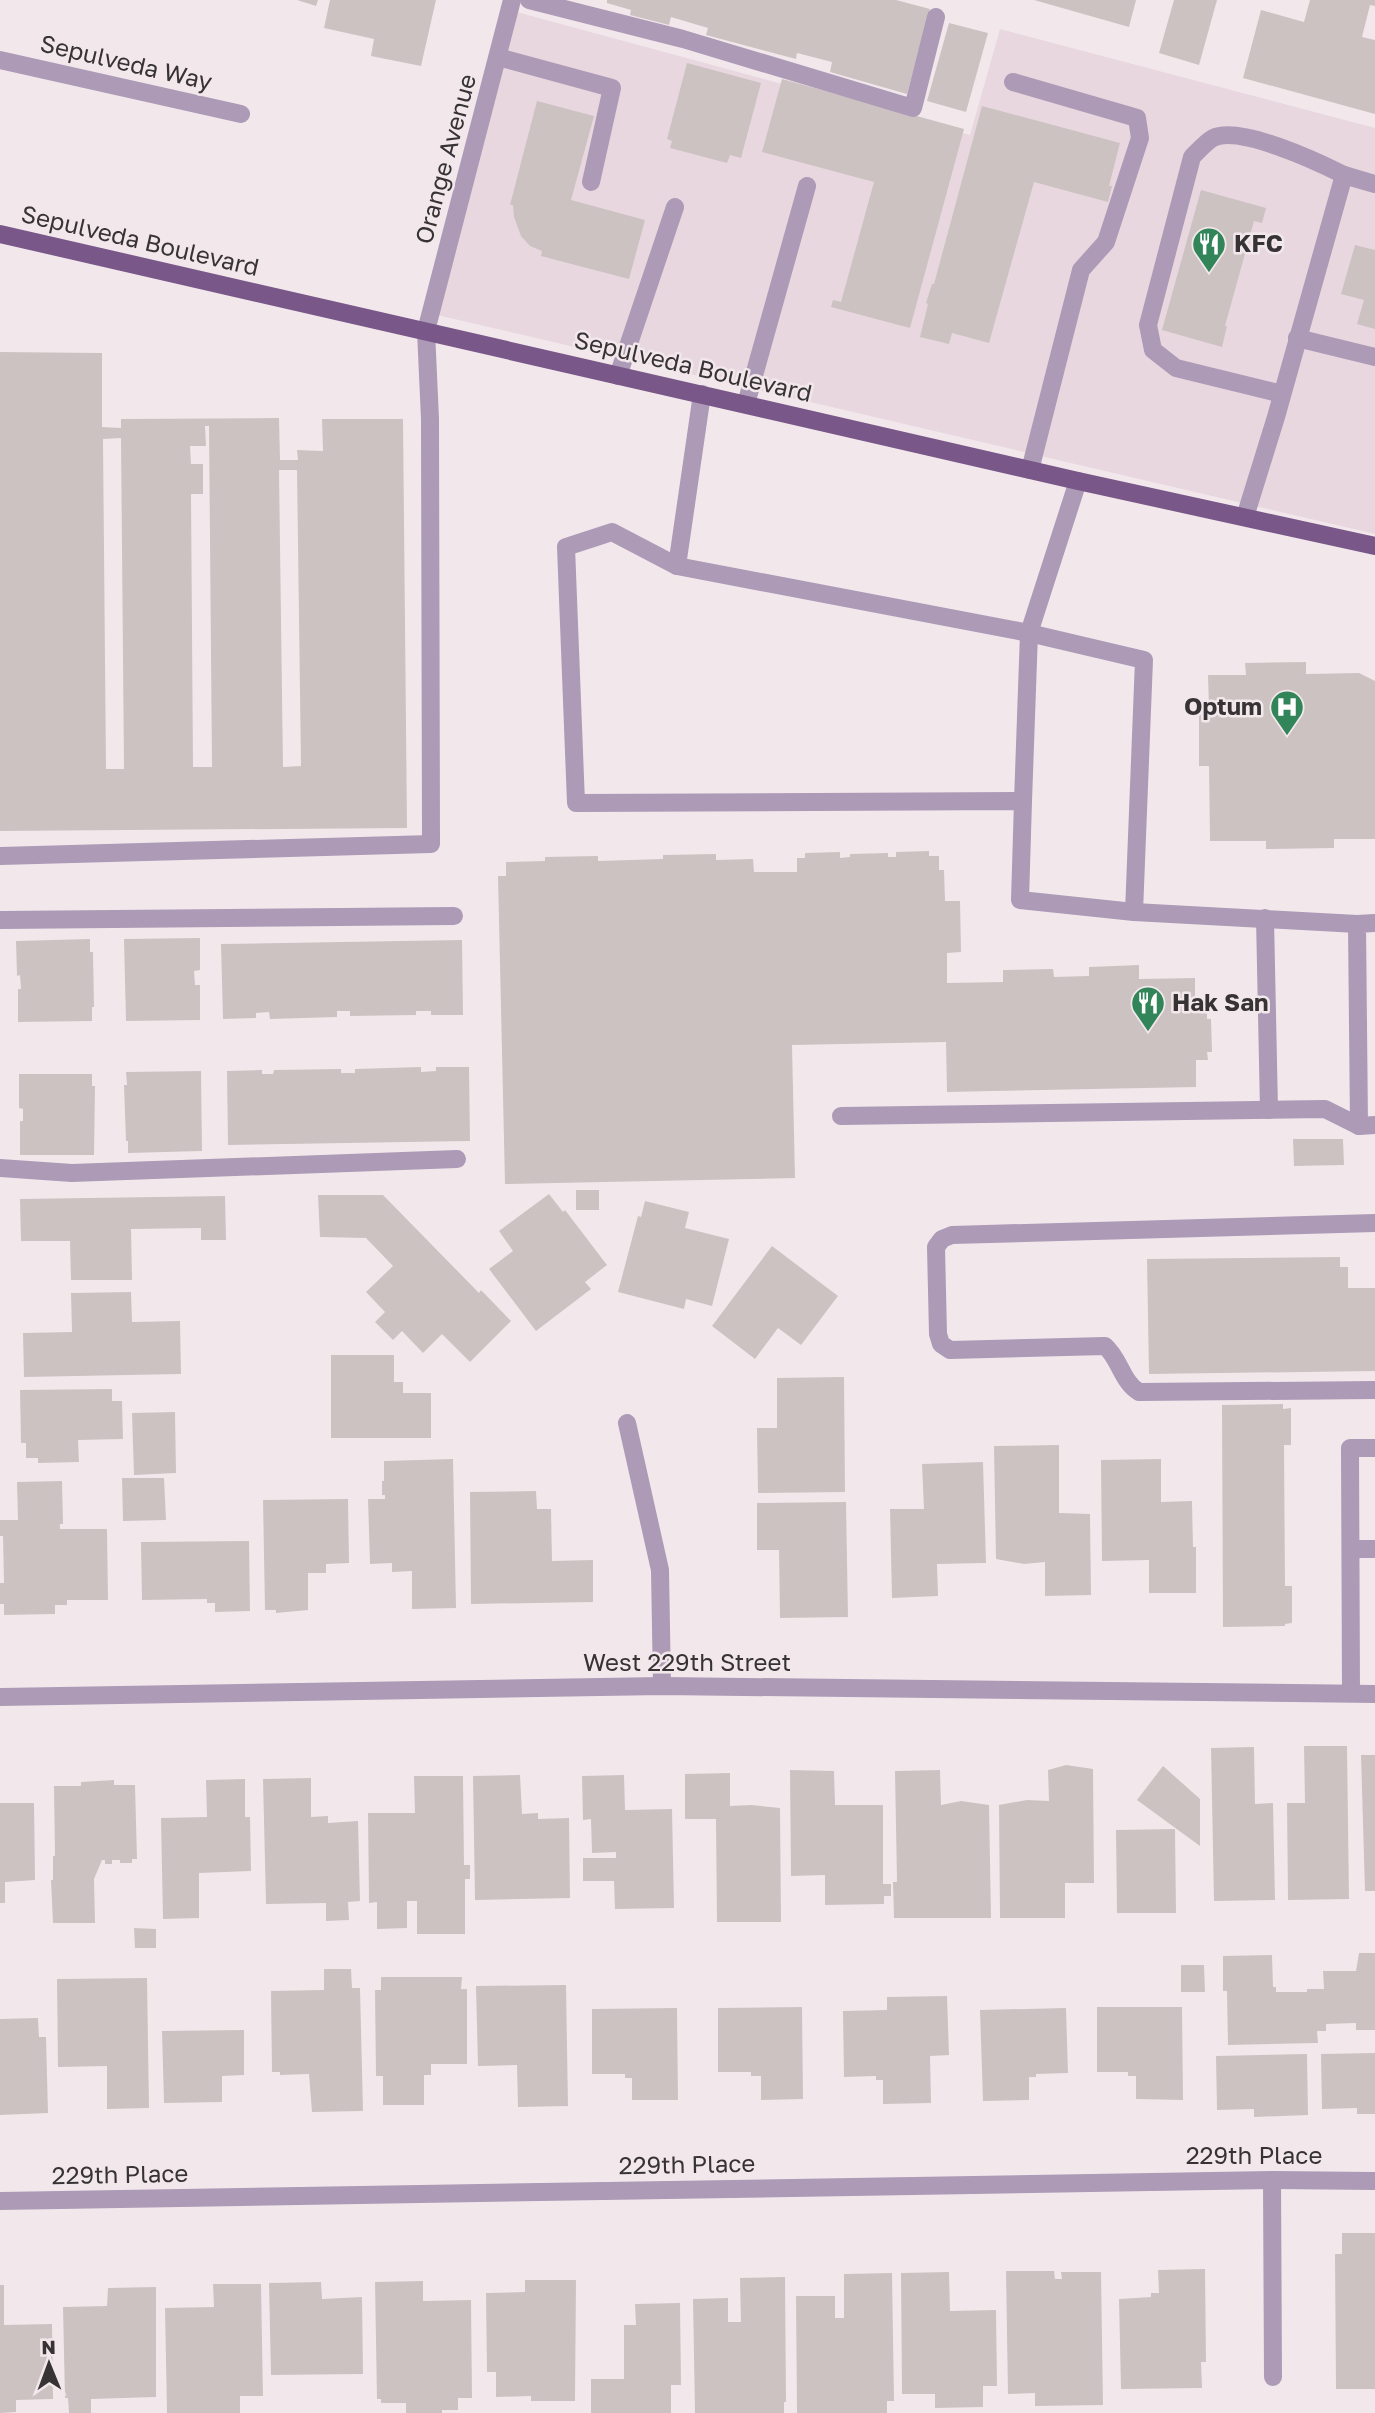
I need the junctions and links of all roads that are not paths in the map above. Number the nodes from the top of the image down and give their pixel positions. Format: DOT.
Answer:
graph roads {
  1 [pos="512,0"];
  2 [pos="529,0"];
  3 [pos="936,17"];
  4 [pos="498,57"];
  5 [pos="0,60"];
  6 [pos="1013,82"];
  7 [pos="241,114"];
  8 [pos="1344,175"];
  9 [pos="591,182"];
  10 [pos="1375,184"];
  11 [pos="807,186"];
  12 [pos="675,207"];
  13 [pos="0,234"];
  14 [pos="426,331"];
  15 [pos="1297,338"];
  16 [pos="1375,357"];
  17 [pos="618,376"];
  18 [pos="702,394"];
  19 [pos="1282,394"];
  20 [pos="746,404"];
  21 [pos="1030,470"];
  22 [pos="1078,481"];
  23 [pos="1245,517"];
  24 [pos="1375,546"];
  25 [pos="677,566"];
  26 [pos="1029,633"];
  27 [pos="1023,801"];
  28 [pos="0,856"];
  29 [pos="1134,912"];
  30 [pos="454,916"];
  31 [pos="1265,918"];
  32 [pos="0,920"];
  33 [pos="1366,923"];
  34 [pos="1269,1110"];
  35 [pos="841,1116"];
  36 [pos="1367,1125"];
  37 [pos="457,1159"];
  38 [pos="0,1168"];
  39 [pos="1375,1223"];
  40 [pos="1375,1390"];
  41 [pos="627,1423"];
  42 [pos="1375,1448"];
  43 [pos="1351,1549"];
  44 [pos="1375,1549"];
  45 [pos="662,1686"];
  46 [pos="1351,1693"];
  47 [pos="1375,1694"];
  48 [pos="0,1698"];
  49 [pos="1272,2180"];
  50 [pos="1375,2180"];
  51 [pos="0,2201"];
  52 [pos="1273,2376"];
  1 -- 4 [label="street, Orange Avenue"];
  2 -- 3 [label="street"];
  4 -- 9 [label="street"];
  4 -- 14 [label="street, Orange Avenue"];
  5 -- 7 [label="street, Sepulveda Way"];
  6 -- 21 [label="street"];
  8 -- 10 [label="street"];
  8 -- 15 [label="street"];
  8 -- 19 [label="street"];
  11 -- 20 [label="street"];
  12 -- 17 [label="street"];
  13 -- 14 [label="main road, Sepulveda Boulevard"];
  14 -- 17 [label="main road, Sepulveda Boulevard"];
  14 -- 28 [label="street, Orange Avenue"];
  15 -- 16 [label="street"];
  15 -- 19 [label="street"];
  17 -- 18 [label="main road, Sepulveda Boulevard"];
  18 -- 20 [label="main road, Sepulveda Boulevard"];
  18 -- 25 [label="street"];
  19 -- 23 [label="street"];
  20 -- 21 [label="main road, Sepulveda Boulevard"];
  21 -- 22 [label="main road, Sepulveda Boulevard"];
  22 -- 23 [label="main road, Sepulveda Boulevard"];
  22 -- 26 [label="street"];
  23 -- 24 [label="main road, Sepulveda Boulevard"];
  25 -- 26 [label="street"];
  25 -- 27 [label="street"];
  26 -- 27 [label="street"];
  26 -- 29 [label="street"];
  27 -- 29 [label="street"];
  29 -- 31 [label="street"];
  30 -- 32 [label="street"];
  31 -- 33 [label="street"];
  31 -- 34 [label="street"];
  33 -- 36 [label="street"];
  34 -- 35 [label="street"];
  34 -- 36 [label="street"];
  37 -- 38 [label="street"];
  39 -- 40 [label="street"];
  41 -- 45 [label="street"];
  42 -- 43 [label="street"];
  43 -- 44 [label="street"];
  43 -- 46 [label="street"];
  45 -- 46 [label="street, West 229th Street"];
  45 -- 48 [label="street, West 229th Street"];
  46 -- 47 [label="street, West 229th Street"];
  49 -- 50 [label="street, 229th Place"];
  49 -- 51 [label="street, 229th Place"];
  49 -- 52 [label="street"];
}
